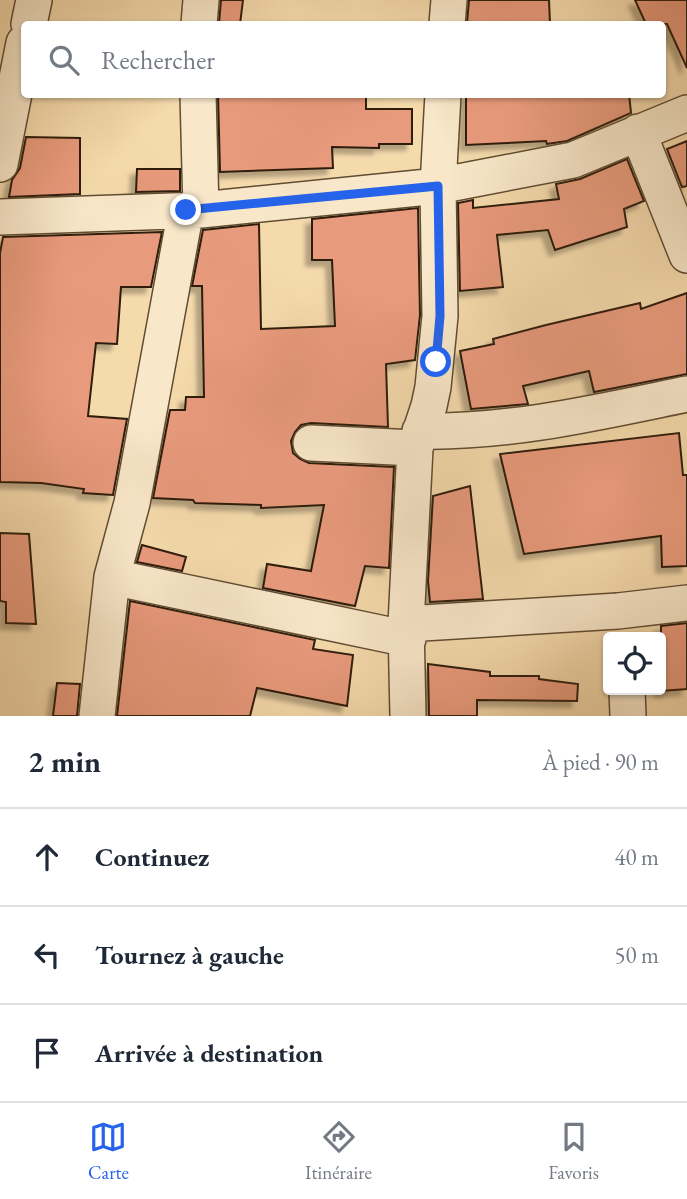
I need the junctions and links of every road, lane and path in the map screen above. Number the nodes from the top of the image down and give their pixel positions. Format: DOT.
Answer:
graph roads {
  1 [pos="34,0"];
  2 [pos="201,0"];
  3 [pos="449,0"];
  4 [pos="30,21"];
  5 [pos="199,21"];
  6 [pos="447,21"];
  7 [pos="21,58"];
  8 [pos="198,98"];
  9 [pos="443,98"];
  10 [pos="687,113"];
  11 [pos="638,132"];
  12 [pos="0,164"];
  13 [pos="438,186"];
  14 [pos="194,210"];
  15 [pos="0,217"];
  16 [pos="687,255"];
  17 [pos="687,394"];
  18 [pos="417,439"];
  19 [pos="311,443"];
  20 [pos="112,577"];
  21 [pos="687,603"];
  22 [pos="620,624"];
  23 [pos="407,631"];
  24 [pos="626,695"];
  25 [pos="97,716"];
  26 [pos="408,716"];
  27 [pos="628,716"];
  1 -- 4 [label="street"];
  2 -- 5 [label="street"];
  3 -- 6 [label="street"];
  7 -- 12 [label="street"];
  8 -- 14 [label="street"];
  9 -- 13 [label="street"];
  10 -- 11 [label="street"];
  11 -- 13 [label="street"];
  11 -- 16 [label="street"];
  13 -- 14 [label="street"];
  13 -- 18 [label="street"];
  14 -- 15 [label="street"];
  14 -- 20 [label="street"];
  17 -- 18 [label="street"];
  18 -- 19 [label="street"];
  18 -- 23 [label="street"];
  20 -- 23 [label="street"];
  20 -- 25 [label="street"];
  21 -- 22 [label="street"];
  22 -- 23 [label="street"];
  23 -- 26 [label="street"];
  24 -- 27 [label="street"];
}
